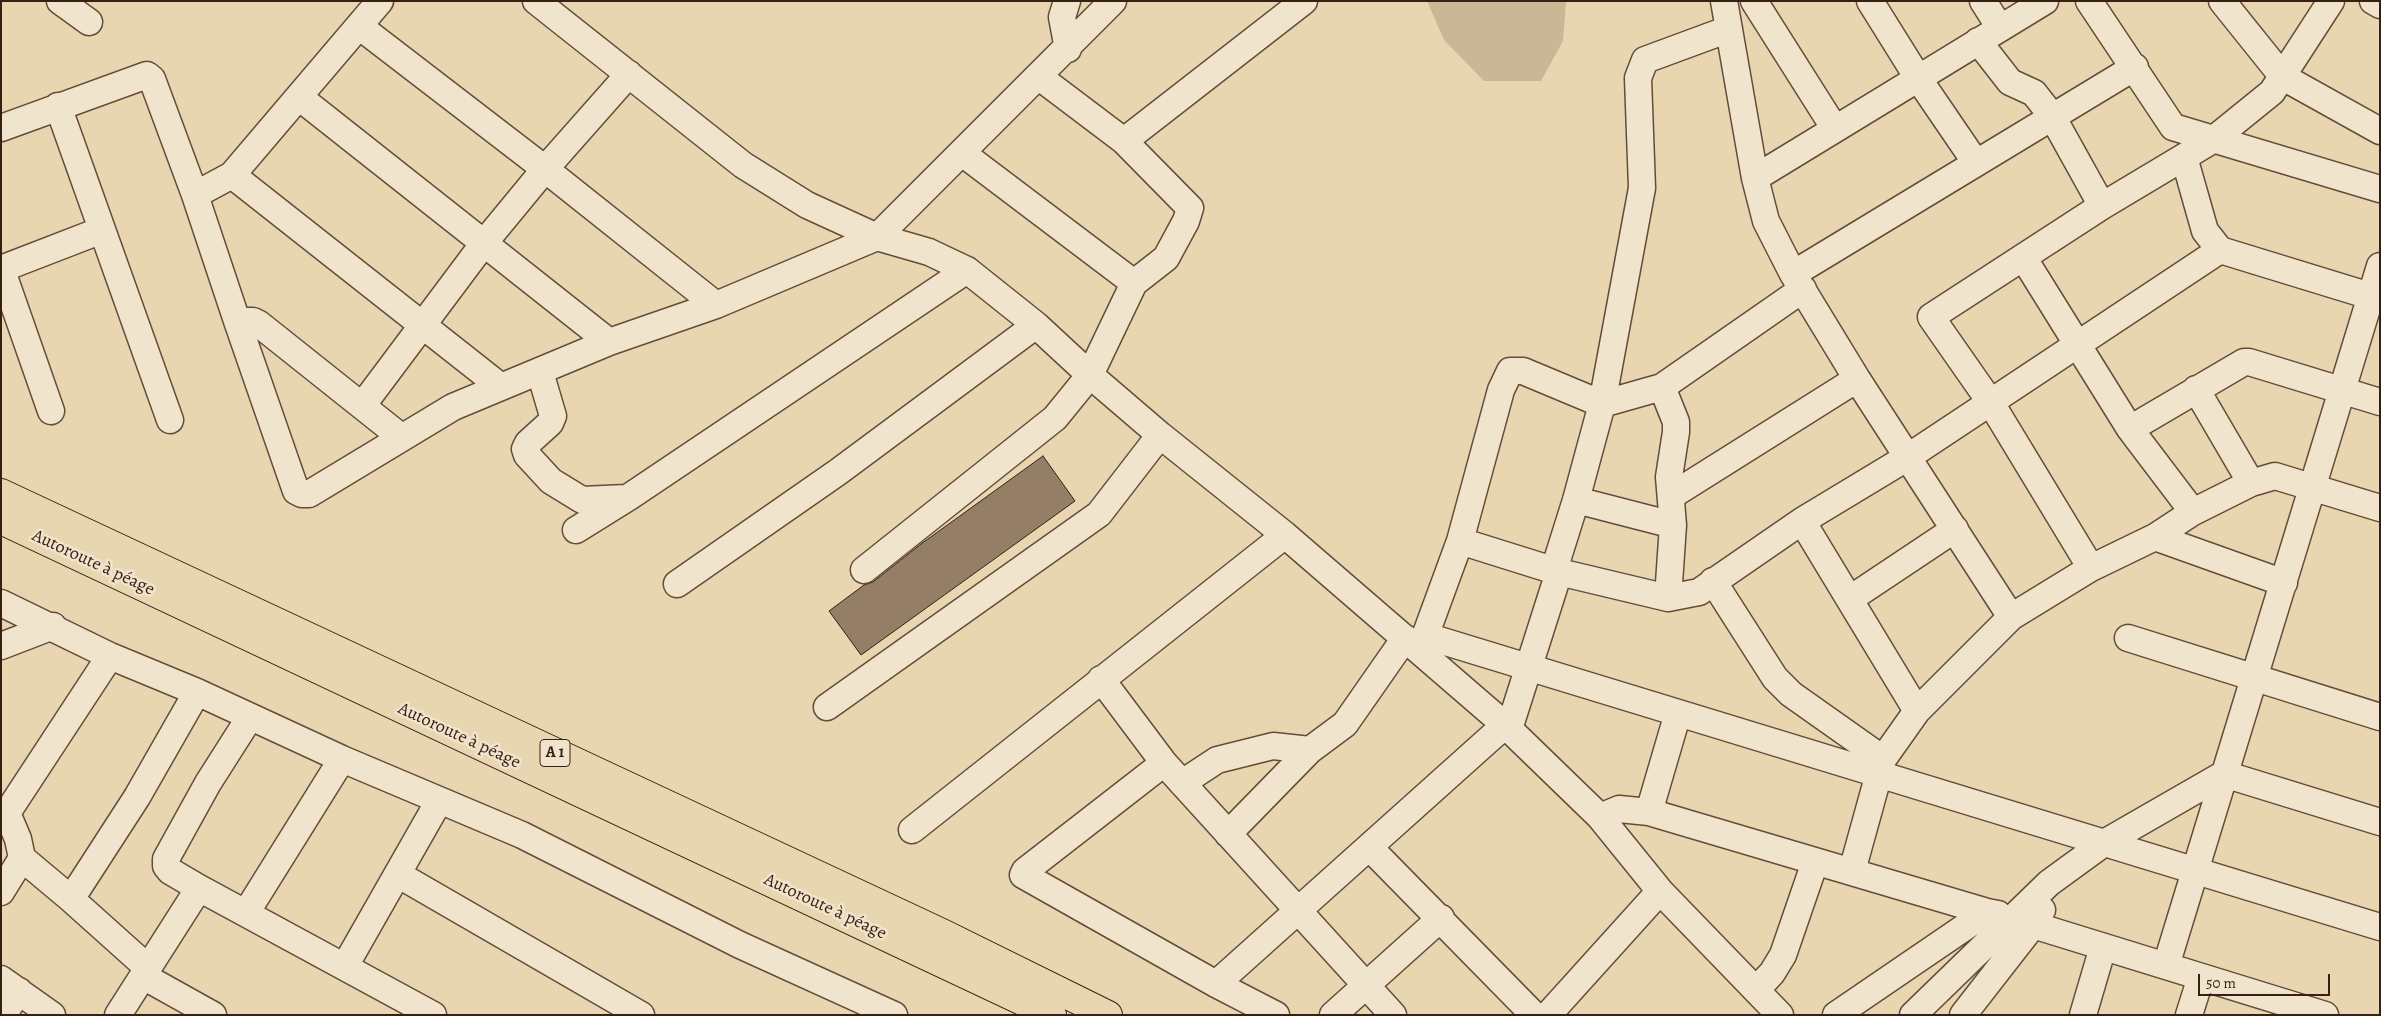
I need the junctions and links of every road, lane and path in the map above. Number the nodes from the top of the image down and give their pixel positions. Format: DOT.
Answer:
graph roads {
  1 [pos="60,1"];
  2 [pos="380,1"];
  3 [pos="536,1"];
  4 [pos="1067,1"];
  5 [pos="1114,1"];
  6 [pos="1304,1"];
  7 [pos="1754,1"];
  8 [pos="1870,1"];
  9 [pos="1984,1"];
  10 [pos="2046,1"];
  11 [pos="2090,1"];
  12 [pos="2222,1"];
  13 [pos="2331,1"];
  14 [pos="2373,1"];
  15 [pos="2380,5"];
  16 [pos="1729,10"];
  17 [pos="89,22"];
  18 [pos="359,26"];
  19 [pos="1989,34"];
  20 [pos="1068,48"];
  21 [pos="2135,67"];
  22 [pos="629,74"];
  23 [pos="1038,76"];
  24 [pos="2283,77"];
  25 [pos="1918,78"];
  26 [pos="299,97"];
  27 [pos="58,106"];
  28 [pos="2052,116"];
  29 [pos="1,128"];
  30 [pos="1836,129"];
  31 [pos="2380,131"];
  32 [pos="2214,139"];
  33 [pos="1124,141"];
  34 [pos="962,154"];
  35 [pos="2184,156"];
  36 [pos="1976,163"];
  37 [pos="545,169"];
  38 [pos="232,175"];
  39 [pos="1756,178"];
  40 [pos="2380,189"];
  41 [pos="195,195"];
  42 [pos="2102,206"];
  43 [pos="102,230"];
  44 [pos="877,237"];
  45 [pos="484,243"];
  46 [pos="2220,250"];
  47 [pos="2023,257"];
  48 [pos="2380,266"];
  49 [pos="1,268"];
  50 [pos="967,270"];
  51 [pos="1798,281"];
  52 [pos="1134,282"];
  53 [pos="2374,297"];
  54 [pos="716,305"];
  55 [pos="237,321"];
  56 [pos="1036,325"];
  57 [pos="423,328"];
  58 [pos="609,342"];
  59 [pos="2075,345"];
  60 [pos="540,372"];
  61 [pos="1090,375"];
  62 [pos="1858,379"];
  63 [pos="501,387"];
  64 [pos="1662,387"];
  65 [pos="2196,389"];
  66 [pos="2340,390"];
  67 [pos="2380,402"];
  68 [pos="1991,403"];
  69 [pos="1602,404"];
  70 [pos="362,406"];
  71 [pos="51,411"];
  72 [pos="170,420"];
  73 [pos="2130,429"];
  74 [pos="1160,434"];
  75 [pos="402,437"];
  76 [pos="1908,457"];
  77 [pos="2251,483"];
  78 [pos="2314,488"];
  79 [pos="1,493"];
  80 [pos="1671,496"];
  81 [pos="629,497"];
  82 [pos="1576,500"];
  83 [pos="2380,508"];
  84 [pos="2193,512"];
  85 [pos="1,520"];
  86 [pos="1802,521"];
  87 [pos="1674,525"];
  88 [pos="1955,529"];
  89 [pos="576,530"];
  90 [pos="1285,535"];
  91 [pos="2156,537"];
  92 [pos="1460,541"];
  93 [pos="2091,568"];
  94 [pos="864,570"];
  95 [pos="1556,571"];
  96 [pos="1713,581"];
  97 [pos="2284,583"];
  98 [pos="677,584"];
  99 [pos="1668,598"];
  100 [pos="1850,599"];
  101 [pos="1,603"];
  102 [pos="2011,617"];
  103 [pos="53,626"];
  104 [pos="2128,638"];
  105 [pos="1417,641"];
  106 [pos="2,647"];
  107 [pos="110,656"];
  108 [pos="1529,668"];
  109 [pos="2254,678"];
  110 [pos="1101,679"];
  111 [pos="196,692"];
  112 [pos="827,707"];
  113 [pos="1917,711"];
  114 [pos="1678,713"];
  115 [pos="2380,717"];
  116 [pos="250,718"];
  117 [pos="1507,727"];
  118 [pos="1310,750"];
  119 [pos="342,759"];
  120 [pos="1164,763"];
  121 [pos="1881,767"];
  122 [pos="2224,774"];
  123 [pos="1182,783"];
  124 [pos="439,801"];
  125 [pos="4,811"];
  126 [pos="1649,812"];
  127 [pos="1600,816"];
  128 [pos="2380,822"];
  129 [pos="912,830"];
  130 [pos="1228,834"];
  131 [pos="2104,843"];
  132 [pos="1369,847"];
  133 [pos="22,858"];
  134 [pos="1815,862"];
  135 [pos="1852,871"];
  136 [pos="2196,871"];
  137 [pos="399,875"];
  138 [pos="199,888"];
  139 [pos="1660,891"];
  140 [pos="1,892"];
  141 [pos="71,899"];
  142 [pos="1299,910"];
  143 [pos="1987,912"];
  144 [pos="246,914"];
  145 [pos="1440,918"];
  146 [pos="2024,920"];
  147 [pos="2380,928"];
  148 [pos="2103,947"];
  149 [pos="345,966"];
  150 [pos="2166,966"];
  151 [pos="146,972"];
  152 [pos="2201,977"];
  153 [pos="1216,984"];
  154 [pos="10,985"];
  155 [pos="1365,986"];
  156 [pos="1756,990"];
  157 [pos="2290,1010"];
  158 [pos="3,1015"];
  159 [pos="52,1015"];
  160 [pos="118,1015"];
  161 [pos="213,1015"];
  162 [pos="433,1015"];
  163 [pos="641,1015"];
  164 [pos="894,1015"];
  165 [pos="1052,1015"];
  166 [pos="1108,1015"];
  167 [pos="1276,1015"];
  168 [pos="1333,1015"];
  169 [pos="1393,1015"];
  170 [pos="1534,1015"];
  171 [pos="1548,1015"];
  172 [pos="1780,1015"];
  173 [pos="1836,1015"];
  174 [pos="1913,1015"];
  175 [pos="1963,1015"];
  176 [pos="2082,1015"];
  177 [pos="2189,1015"];
  178 [pos="2325,1015"];
  1 -- 17 [label="street"];
  2 -- 18 [label="street"];
  3 -- 22 [label="street"];
  4 -- 20 [label="street"];
  5 -- 20 [label="street"];
  6 -- 33 [label="street"];
  7 -- 30 [label="street"];
  8 -- 25 [label="street"];
  9 -- 19 [label="street"];
  10 -- 19 [label="street"];
  11 -- 21 [label="street"];
  12 -- 24 [label="street"];
  13 -- 24 [label="street"];
  14 -- 15 [label="street"];
  16 -- 39 [label="street"];
  16 -- 69 [label="street"];
  18 -- 26 [label="street"];
  18 -- 37 [label="street"];
  19 -- 25 [label="street"];
  19 -- 28 [label="street"];
  20 -- 23 [label="street"];
  21 -- 28 [label="street"];
  21 -- 32 [label="street"];
  22 -- 37 [label="street"];
  22 -- 44 [label="street"];
  23 -- 33 [label="street"];
  23 -- 34 [label="street"];
  24 -- 31 [label="street"];
  24 -- 32 [label="street"];
  25 -- 30 [label="street"];
  25 -- 36 [label="street"];
  26 -- 38 [label="street"];
  26 -- 45 [label="street"];
  27 -- 29 [label="street"];
  27 -- 41 [label="street"];
  27 -- 43 [label="street"];
  28 -- 36 [label="street"];
  28 -- 42 [label="street"];
  30 -- 39 [label="street"];
  32 -- 35 [label="street"];
  32 -- 40 [label="street"];
  33 -- 52 [label="street"];
  34 -- 44 [label="street"];
  34 -- 52 [label="street"];
  35 -- 42 [label="street"];
  35 -- 46 [label="street"];
  36 -- 51 [label="street"];
  37 -- 45 [label="street"];
  37 -- 54 [label="street"];
  38 -- 41 [label="street"];
  38 -- 57 [label="street"];
  39 -- 51 [label="street"];
  41 -- 55 [label="street"];
  42 -- 47 [label="street"];
  43 -- 49 [label="street"];
  43 -- 72 [label="street"];
  44 -- 50 [label="street"];
  44 -- 54 [label="street"];
  45 -- 57 [label="street"];
  45 -- 58 [label="street"];
  46 -- 53 [label="street"];
  46 -- 59 [label="street"];
  47 -- 59 [label="street"];
  47 -- 68 [label="street"];
  48 -- 53 [label="street"];
  49 -- 71 [label="street"];
  50 -- 56 [label="street"];
  50 -- 81 [label="street"];
  51 -- 62 [label="street"];
  51 -- 64 [label="street"];
  52 -- 61 [label="street"];
  53 -- 66 [label="street"];
  54 -- 58 [label="street"];
  55 -- 70 [label="street"];
  55 -- 75 [label="street"];
  56 -- 61 [label="street"];
  56 -- 98 [label="street"];
  57 -- 63 [label="street"];
  57 -- 70 [label="street"];
  58 -- 60 [label="street"];
  59 -- 68 [label="street"];
  59 -- 73 [label="street"];
  60 -- 63 [label="street"];
  60 -- 81 [label="street"];
  61 -- 74 [label="street"];
  61 -- 94 [label="street"];
  62 -- 76 [label="street"];
  62 -- 80 [label="street"];
  63 -- 75 [label="street"];
  64 -- 69 [label="street"];
  64 -- 80 [label="street"];
  65 -- 66 [label="street"];
  65 -- 73 [label="street"];
  65 -- 77 [label="street"];
  66 -- 67 [label="street"];
  66 -- 78 [label="street"];
  68 -- 76 [label="street"];
  68 -- 93 [label="street"];
  69 -- 82 [label="street"];
  69 -- 92 [label="street"];
  70 -- 75 [label="street"];
  73 -- 84 [label="street"];
  74 -- 90 [label="street"];
  74 -- 112 [label="street"];
  76 -- 86 [label="street"];
  76 -- 88 [label="street"];
  77 -- 78 [label="street"];
  77 -- 84 [label="street"];
  78 -- 83 [label="street"];
  78 -- 97 [label="street"];
  79 -- 166 [label="highway, A 1"];
  80 -- 87 [label="street"];
  81 -- 89 [label="street"];
  82 -- 87 [label="street"];
  82 -- 95 [label="street"];
  84 -- 91 [label="street"];
  85 -- 165 [label="highway, Autoroute à péage / A 1"];
  86 -- 96 [label="street"];
  86 -- 100 [label="street"];
  87 -- 99 [label="street"];
  88 -- 100 [label="street"];
  88 -- 102 [label="street"];
  90 -- 105 [label="street"];
  90 -- 110 [label="street"];
  91 -- 93 [label="street"];
  91 -- 97 [label="street"];
  92 -- 95 [label="street"];
  92 -- 105 [label="street"];
  93 -- 102 [label="street"];
  95 -- 99 [label="street"];
  95 -- 108 [label="street"];
  96 -- 99 [label="street"];
  96 -- 121 [label="street"];
  97 -- 109 [label="street"];
  100 -- 113 [label="street"];
  101 -- 103 [label="street"];
  102 -- 113 [label="street"];
  103 -- 106 [label="street"];
  103 -- 107 [label="street"];
  104 -- 109 [label="street"];
  105 -- 108 [label="street"];
  105 -- 117 [label="street"];
  105 -- 118 [label="street"];
  107 -- 111 [label="street"];
  107 -- 125 [label="street"];
  108 -- 114 [label="street"];
  108 -- 117 [label="street"];
  109 -- 115 [label="street"];
  109 -- 122 [label="street"];
  110 -- 120 [label="street"];
  110 -- 129 [label="street"];
  111 -- 116 [label="street"];
  111 -- 141 [label="street"];
  113 -- 121 [label="street"];
  114 -- 121 [label="street"];
  114 -- 126 [label="street"];
  116 -- 119 [label="street"];
  116 -- 138 [label="street"];
  117 -- 127 [label="street"];
  117 -- 132 [label="street"];
  118 -- 123 [label="street"];
  118 -- 130 [label="street"];
  119 -- 124 [label="street"];
  119 -- 144 [label="street"];
  120 -- 123 [label="street"];
  120 -- 153 [label="street"];
  121 -- 131 [label="street"];
  121 -- 135 [label="street"];
  122 -- 128 [label="street"];
  122 -- 131 [label="street"];
  122 -- 136 [label="street"];
  123 -- 130 [label="street"];
  124 -- 137 [label="street"];
  124 -- 164 [label="street"];
  125 -- 133 [label="street"];
  126 -- 127 [label="street"];
  126 -- 134 [label="street"];
  127 -- 139 [label="street"];
  130 -- 142 [label="street"];
  131 -- 136 [label="street"];
  131 -- 146 [label="street"];
  132 -- 142 [label="street"];
  132 -- 145 [label="street"];
  133 -- 140 [label="street"];
  133 -- 141 [label="street"];
  134 -- 135 [label="street"];
  134 -- 156 [label="street"];
  135 -- 143 [label="street"];
  136 -- 147 [label="street"];
  136 -- 150 [label="street"];
  137 -- 149 [label="street"];
  137 -- 163 [label="street"];
  138 -- 144 [label="street"];
  138 -- 151 [label="street"];
  139 -- 156 [label="street"];
  139 -- 171 [label="street"];
  141 -- 151 [label="street"];
  142 -- 153 [label="street"];
  142 -- 155 [label="street"];
  143 -- 146 [label="street"];
  143 -- 173 [label="street"];
  144 -- 149 [label="street"];
  145 -- 155 [label="street"];
  145 -- 170 [label="street"];
  146 -- 148 [label="street"];
  146 -- 174 [label="street"];
  146 -- 175 [label="street"];
  148 -- 150 [label="street"];
  148 -- 176 [label="street"];
  149 -- 162 [label="street"];
  150 -- 152 [label="street"];
  151 -- 160 [label="street"];
  151 -- 161 [label="street"];
  152 -- 157 [label="street"];
  152 -- 177 [label="street"];
  153 -- 167 [label="street"];
  154 -- 158 [label="street"];
  154 -- 159 [label="street"];
  155 -- 168 [label="street"];
  155 -- 169 [label="street"];
  156 -- 172 [label="street"];
  157 -- 178 [label="street"];
}
